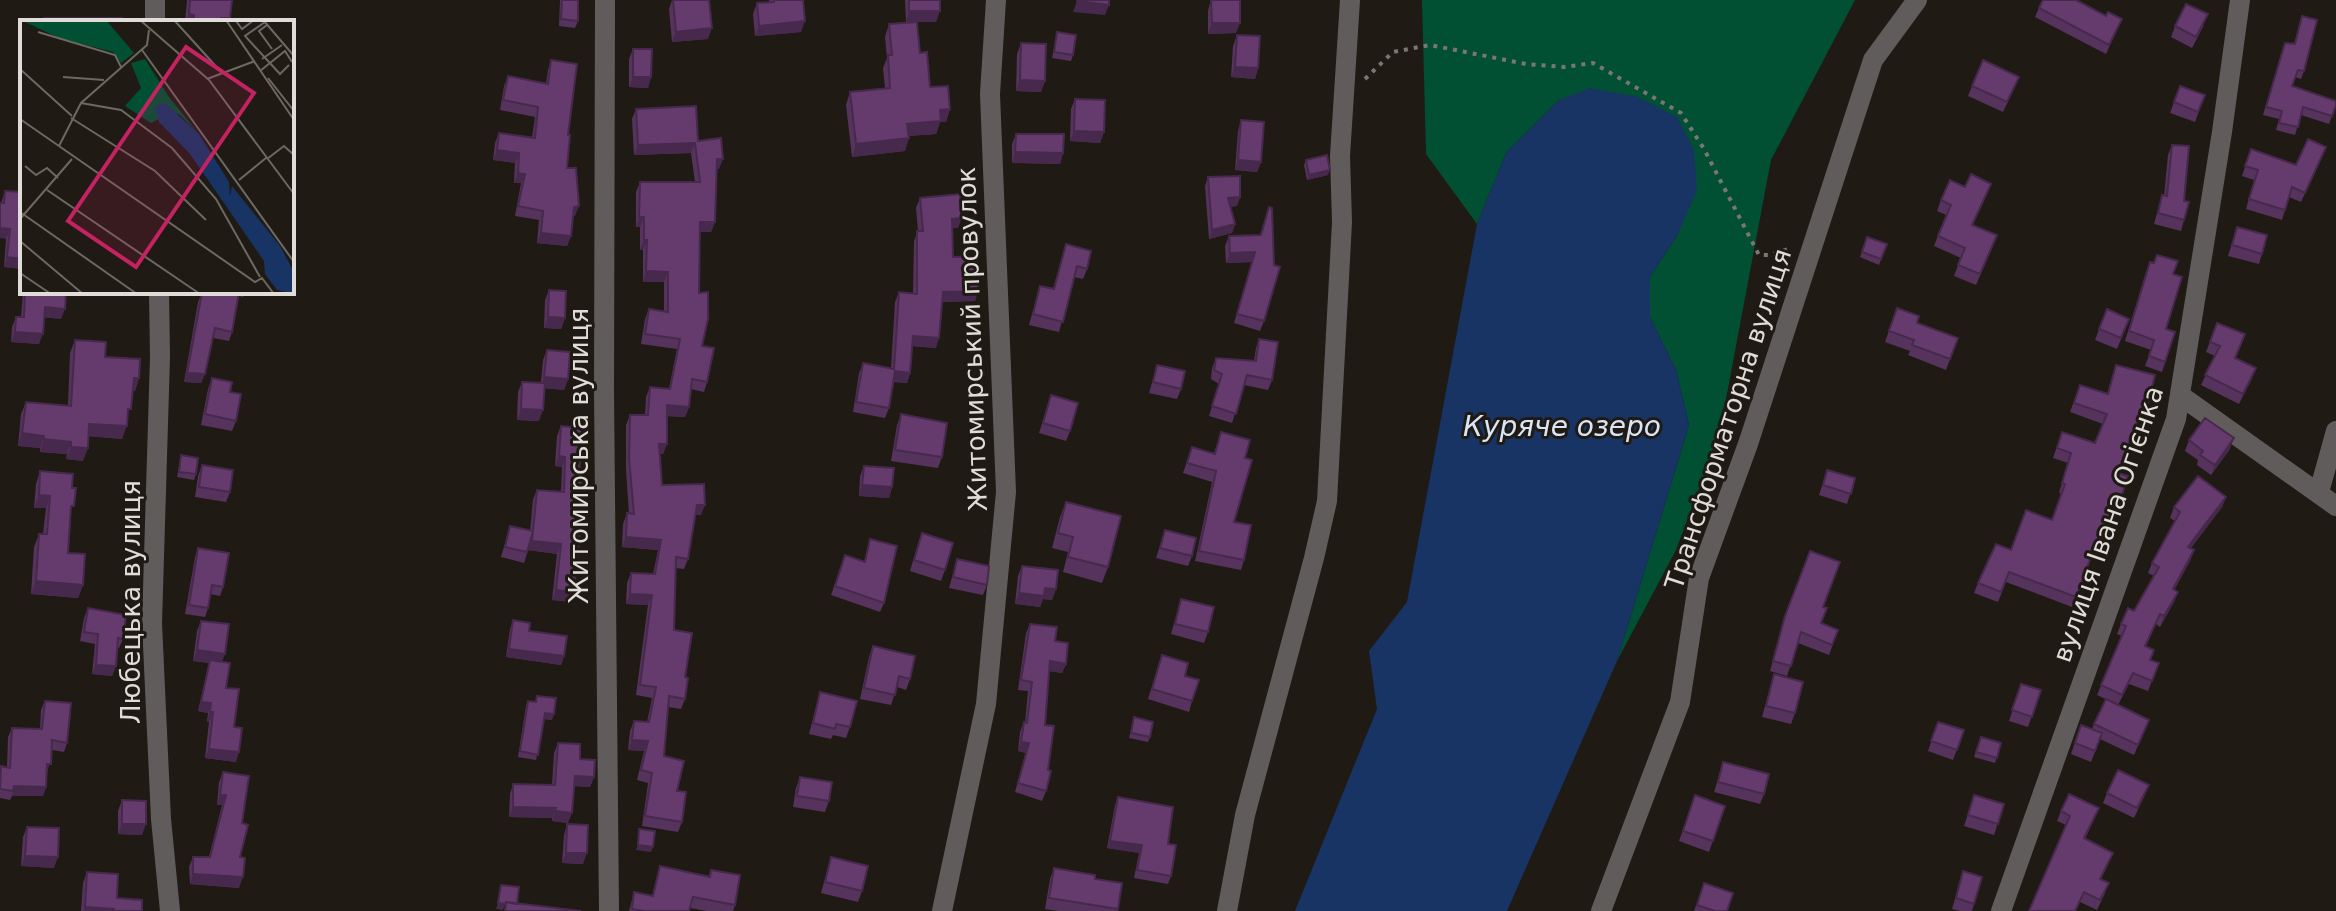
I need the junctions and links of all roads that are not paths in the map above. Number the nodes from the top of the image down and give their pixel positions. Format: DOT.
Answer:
graph roads {
  1 [pos="605,0"];
  2 [pos="996,0"];
  3 [pos="1350,0"];
  4 [pos="1917,0"];
  5 [pos="2240,0"];
  6 [pos="159,294"];
  7 [pos="2181,396"];
  8 [pos="2336,431"];
  9 [pos="2319,492"];
  10 [pos="2336,506"];
  11 [pos="170,911"];
  12 [pos="609,911"];
  13 [pos="942,911"];
  14 [pos="1227,911"];
  15 [pos="1601,911"];
  16 [pos="2001,911"];
  1 -- 12 [label="street, Житомирська вулиця"];
  2 -- 13 [label="street, Житомирський провулок"];
  3 -- 14 [label="street"];
  4 -- 15 [label="street, Трансформаторна вулиця"];
  5 -- 7 [label="street, вулиця Івана Огієнка"];
  6 -- 11 [label="street, Любецька вулиця"];
  7 -- 9 [label="street"];
  7 -- 16 [label="street, вулиця Івана Огієнка"];
  8 -- 9 [label="street"];
  9 -- 10 [label="street"];
}
